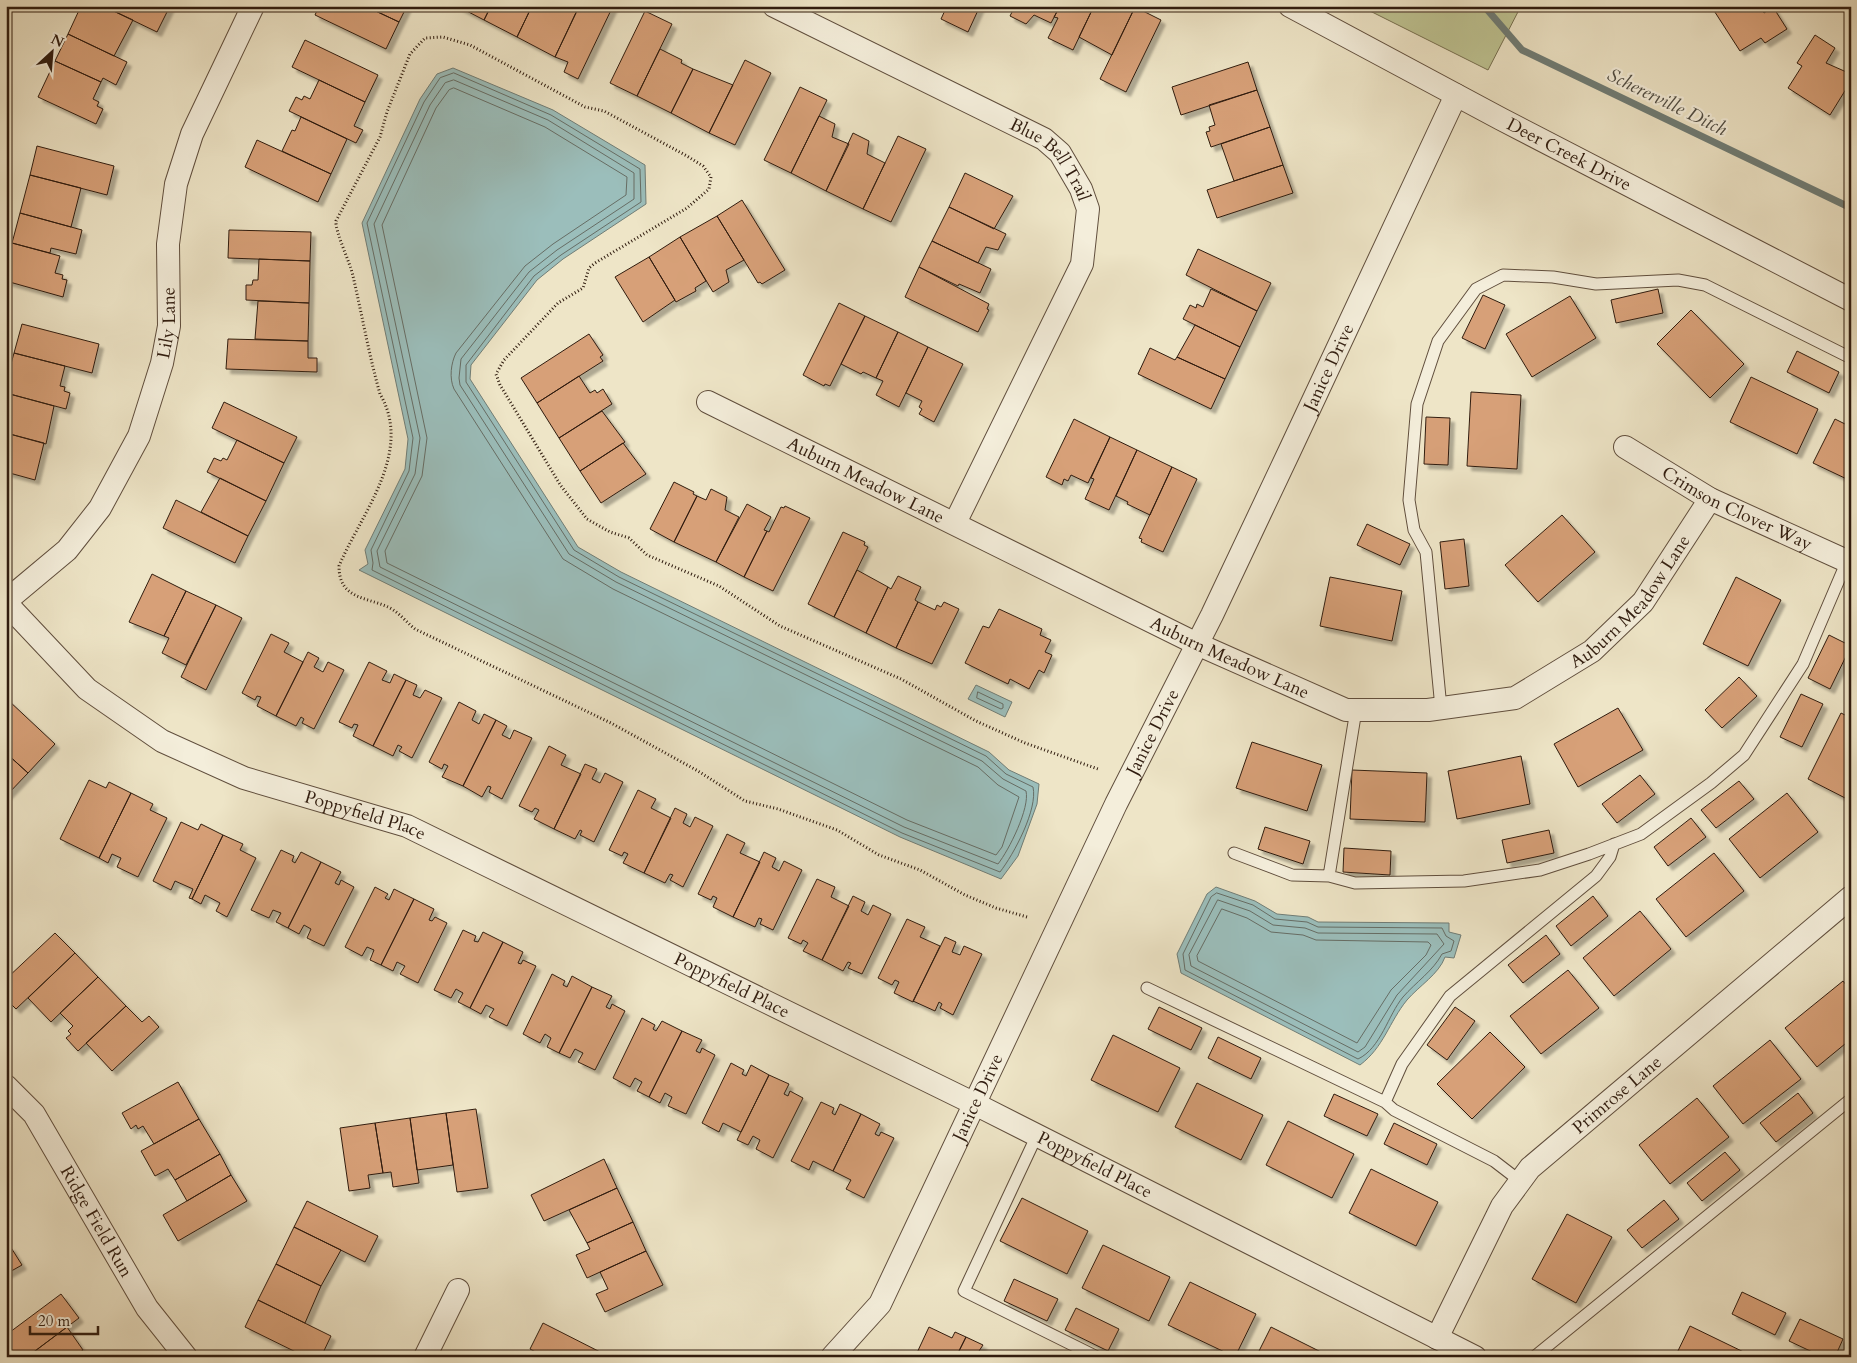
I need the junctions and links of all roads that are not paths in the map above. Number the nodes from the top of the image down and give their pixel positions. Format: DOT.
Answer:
graph roads {
  1 [pos="253,6"];
  2 [pos="774,6"];
  3 [pos="1290,6"];
  4 [pos="1456,96"];
  5 [pos="1851,300"];
  6 [pos="1851,358"];
  7 [pos="708,402"];
  8 [pos="1625,448"];
  9 [pos="1710,499"];
  10 [pos="955,523"];
  11 [pos="1849,562"];
  12 [pos="6,602"];
  13 [pos="1197,644"];
  14 [pos="1441,708"];
  15 [pos="1356,710"];
  16 [pos="1614,844"];
  17 [pos="1234,852"];
  18 [pos="1329,876"];
  19 [pos="1851,897"];
  20 [pos="1147,988"];
  21 [pos="6,1086"];
  22 [pos="1851,1099"];
  23 [pos="1385,1102"];
  24 [pos="975,1104"];
  25 [pos="1037,1135"];
  26 [pos="1520,1181"];
  27 [pos="458,1290"];
  28 [pos="1437,1338"];
  29 [pos="186,1357"];
  30 [pos="425,1357"];
  31 [pos="832,1357"];
  32 [pos="1097,1357"];
  33 [pos="1475,1357"];
  34 [pos="1534,1357"];
  1 -- 12 [label="street, Lily Lane"];
  2 -- 10 [label="street, Blue Bell Trail"];
  3 -- 4 [label="street, Deer Creek Drive"];
  4 -- 5 [label="street, Deer Creek Drive"];
  4 -- 13 [label="street, Janice Drive"];
  6 -- 14 [label="lane"];
  7 -- 10 [label="street, Auburn Meadow Lane"];
  8 -- 9 [label="street, Crimson Clover Way"];
  9 -- 11 [label="street, Crimson Clover Way"];
  9 -- 14 [label="street, Auburn Meadow Lane"];
  10 -- 13 [label="street, Auburn Meadow Lane"];
  11 -- 16 [label="lane"];
  12 -- 24 [label="street, Poppyfield Place"];
  13 -- 15 [label="street, Auburn Meadow Lane"];
  13 -- 24 [label="street, Janice Drive"];
  14 -- 15 [label="street, Auburn Meadow Lane"];
  15 -- 18 [label="lane"];
  16 -- 18 [label="lane"];
  16 -- 23 [label="lane"];
  17 -- 18 [label="lane"];
  19 -- 26 [label="street, Primrose Lane"];
  20 -- 23 [label="lane"];
  21 -- 29 [label="street, Ridge Field Run"];
  22 -- 34 [label="lane"];
  23 -- 26 [label="lane"];
  24 -- 25 [label="street, Poppyfield Place"];
  24 -- 31 [label="street, Janice Drive"];
  25 -- 28 [label="street, Poppyfield Place"];
  25 -- 32 [label="lane"];
  26 -- 28 [label="street, Primrose Lane"];
  27 -- 30 [label="street"];
  28 -- 33 [label="street, Poppyfield Place"];
}
